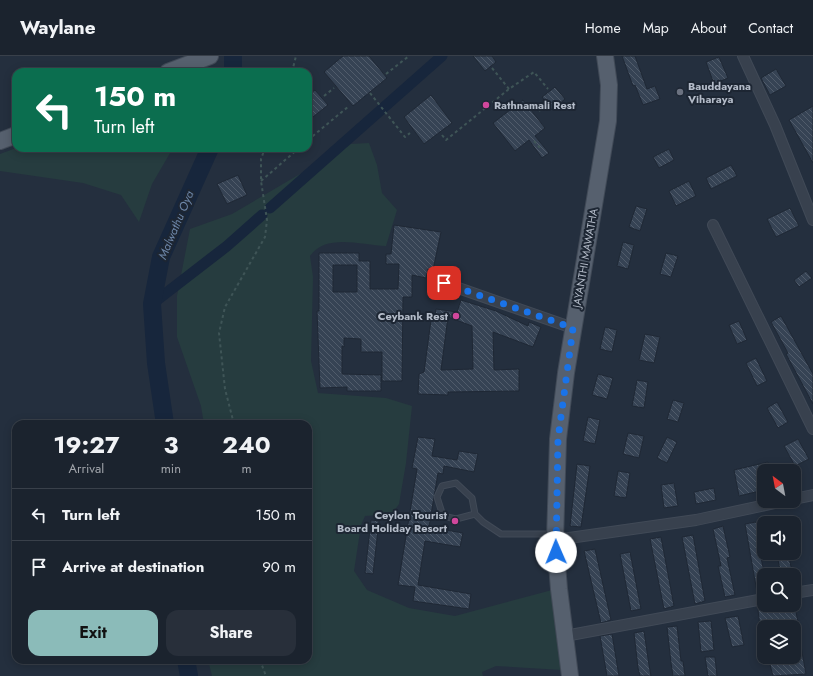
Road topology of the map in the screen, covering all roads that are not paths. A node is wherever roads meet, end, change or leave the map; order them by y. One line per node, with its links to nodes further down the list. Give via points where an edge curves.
1 (210, 56): 4 (main road)
2 (605, 56): 10 (main road, JAYANTHI MAWATHA, via 609,85 608,121)
3 (743, 56): 7 (street, via 776,125)
4 (178, 68)
5 (12, 136): 6 (main road)
6 (0, 141)
7 (813, 220)
8 (713, 225): 11 (street)
9 (444, 283): 10 (street)
10 (573, 328): 16 (main road, JAYANTHI MAWATHA, via 558,439)
11 (813, 429)
12 (813, 495): 13 (street)
13 (801, 498)
14 (757, 507): 16 (street, via 696,520)
15 (475, 514): 15 (lane, via 472,498 456,483 442,486 437,497 443,516 456,519); 16 (lane, via 502,534)
16 (556, 537): 20 (main road, JAYANTHI MAWATHA)
17 (813, 590): 18 (street)
18 (801, 592)
19 (757, 600): 20 (street)
20 (564, 636): 21 (main road, JAYANTHI MAWATHA)
21 (570, 676)

